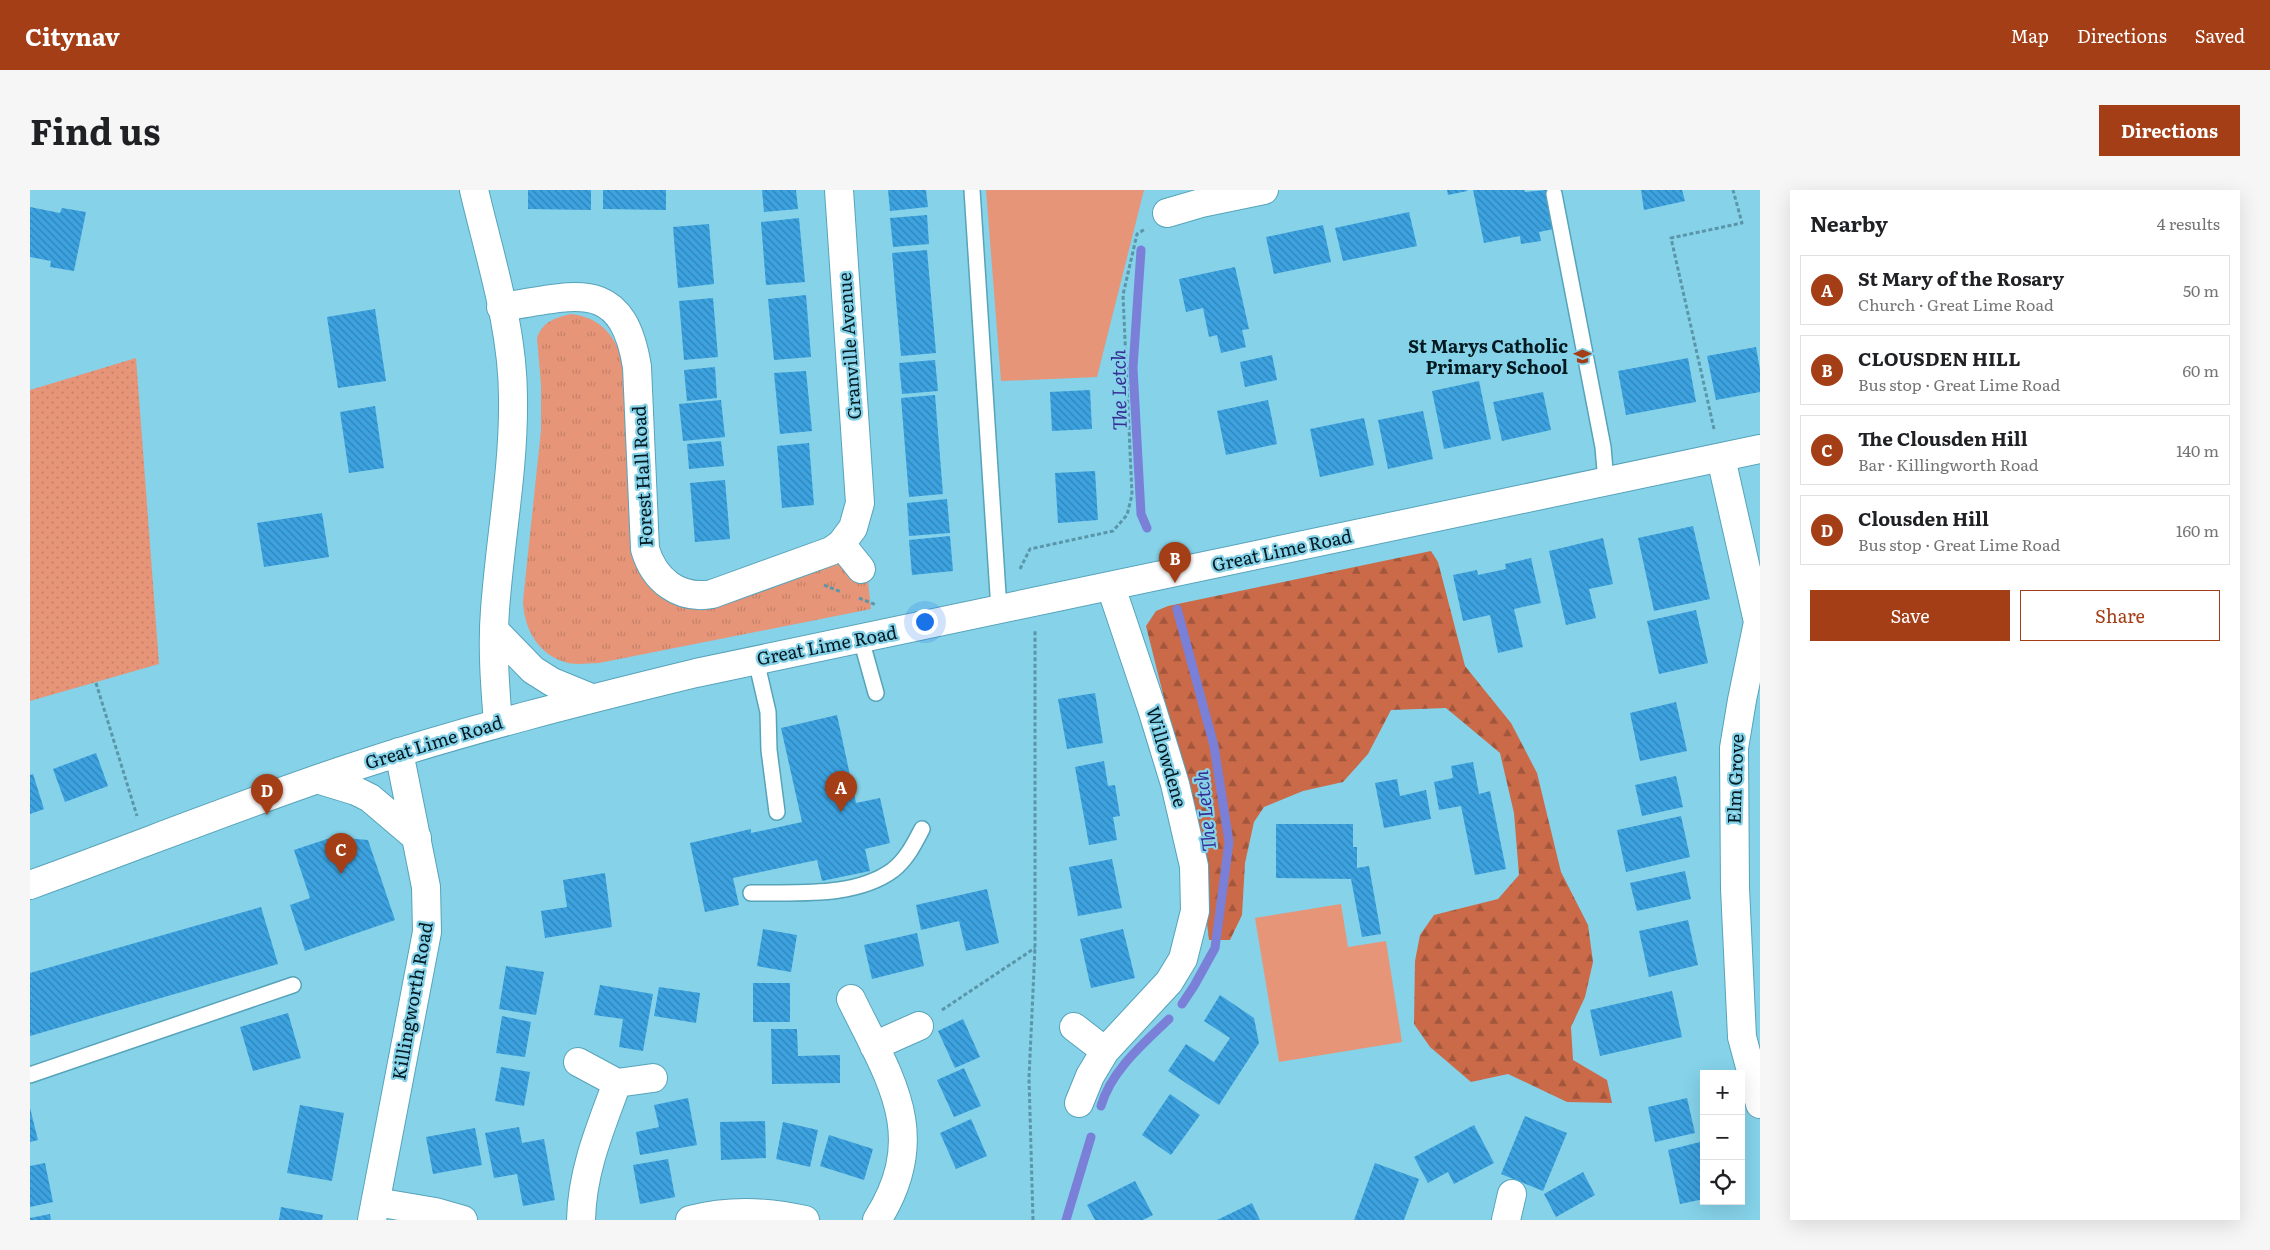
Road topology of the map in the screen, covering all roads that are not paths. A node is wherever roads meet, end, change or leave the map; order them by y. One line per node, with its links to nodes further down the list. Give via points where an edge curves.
1 (474, 190): 8 (street)
2 (840, 190): 12 (street, Granville Avenue)
3 (972, 190): 16 (lane)
4 (1264, 190): 6 (street)
5 (1554, 194): 11 (lane)
6 (1199, 197): 7 (street)
7 (1167, 213)
8 (501, 307): 13 (street, Forest Hall Road, via 586,297 605,302 623,321 634,347 637,368 645,549 654,573 665,583 688,594 712,594 831,551); 18 (street, via 511,363 513,398)
9 (1760, 449): 10 (street, Great Lime Road)
10 (1721, 458): 11 (street, Great Lime Road); 17 (street, Elm Grove)
11 (1606, 482): 15 (street, Great Lime Road)
12 (860, 503): 13 (street, Forest Hall Road, via 853,528)
13 (840, 544): 14 (street)
14 (861, 569)
15 (1111, 587): 16 (street, Great Lime Road); 36 (street, Willowdene, via 1175,784 1196,888 1195,911 1183,959 1170,982)
16 (999, 610): 19 (street, Great Lime Road)
17 (1759, 623): 42 (street, Elm Grove, via 1734,748 1734,888 1742,1037)
18 (494, 630): 22 (street, via 533,670 552,682); 23 (street)
19 (861, 639): 20 (street, Great Lime Road); 21 (lane)
20 (756, 660): 22 (street, Great Lime Road); 26 (lane, via 767,706)
21 (876, 693)
22 (591, 698): 23 (street, Great Lime Road)
23 (498, 723): 24 (street, Great Lime Road)
24 (398, 752): 25 (street, Great Lime Road); 28 (street, Killingworth Road)
25 (317, 779): 28 (street, via 370,798); 29 (street, Great Lime Road)
26 (777, 812)
27 (922, 829): 30 (lane, via 910,852 894,869 874,880 829,891)
28 (417, 838): 43 (street, Killingworth Road, via 426,887 427,932)
29 (30, 885)
30 (751, 893)
31 (293, 985): 38 (lane)
32 (851, 999): 35 (street)
33 (919, 1026): 35 (street)
34 (1074, 1026): 36 (street)
35 (874, 1046): 48 (street, via 895,1093 904,1135 897,1180)
36 (1105, 1050): 41 (street, Willowdene)
37 (578, 1062): 40 (street)
38 (30, 1076)
39 (653, 1078): 40 (street)
40 (617, 1083): 45 (street, via 590,1155)
41 (1079, 1103)
42 (1760, 1104)
43 (374, 1211): 44 (street, via 435,1212)
44 (463, 1220)
45 (581, 1220)
46 (690, 1220): 47 (street, via 755,1212)
47 (805, 1220)
48 (877, 1220)

